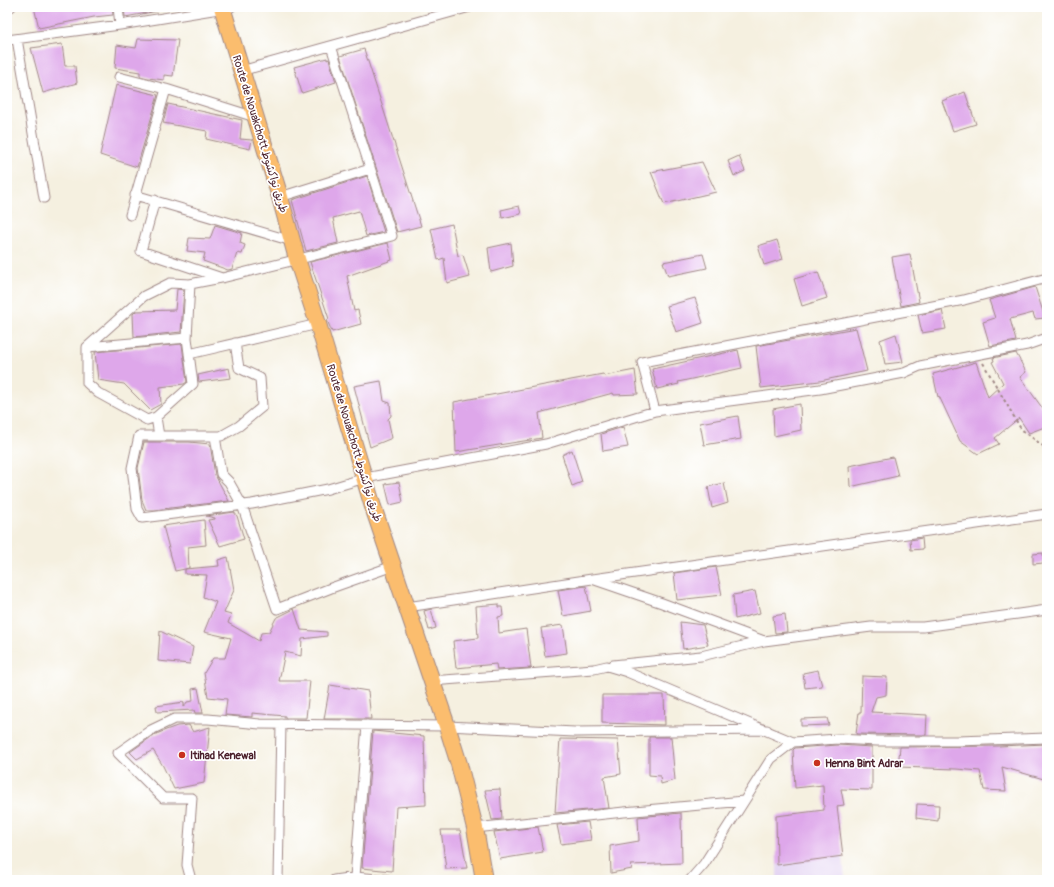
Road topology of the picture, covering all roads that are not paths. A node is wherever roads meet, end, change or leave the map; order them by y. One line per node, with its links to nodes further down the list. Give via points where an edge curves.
1 (12, 7): 4 (street)
2 (118, 7): 6 (street)
3 (470, 7): 9 (street)
4 (7, 8)
5 (225, 8): 6 (street); 10 (highway, Route de Nouakchott طريق نواكشوط)
6 (120, 25): 7 (street)
7 (17, 39): 8 (street); 17 (street)
8 (7, 40)
9 (331, 46): 10 (street); 14 (street)
10 (241, 71): 13 (highway, Route de Nouakchott طريق نواكشوط)
11 (119, 77): 12 (street)
12 (166, 89): 13 (street); 15 (street)
13 (255, 117): 16 (highway, Route de Nouakchott طريق نواكشوط)
14 (370, 169): 16 (street); 21 (street, via 392,236)
15 (135, 195): 18 (street); 19 (street)
16 (280, 197): 20 (highway, Route de Nouakchott طريق نواكشوط)
17 (44, 198)
18 (155, 200): 20 (street); 22 (street, via 141,251)
19 (130, 215)
20 (292, 241): 21 (highway, Route de Nouakchott طريق نواكشوط)
21 (297, 259): 22 (street); 25 (highway, Route de Nouakchott طريق نواكشوط)
22 (222, 278): 24 (street)
23 (1047, 278): 31 (street, via 964,300 642,362)
24 (190, 284): 26 (street); 29 (street, via 170,283 144,296)
25 (318, 324): 28 (street); 35 (highway, Route de Nouakchott طريق نواكشوط)
26 (187, 338): 29 (street); 30 (street)
27 (1047, 338): 31 (street, via 1027,345 920,366 904,373 820,389)
28 (235, 343): 30 (street); 34 (street, via 239,368 260,378 262,407 239,426)
29 (87, 347): 32 (street, via 87,383 98,393 147,420)
30 (189, 354): 32 (street, via 193,384)
31 (655, 411): 35 (street, via 546,444)
32 (156, 417): 33 (street)
33 (159, 436): 34 (street); 36 (street, via 139,436 132,468 137,509 142,518)
34 (216, 436): 36 (street, via 221,474)
35 (365, 478): 36 (street, via 328,489); 38 (highway, Route de Nouakchott طريق نواكشوط)
36 (242, 505): 38 (street, via 277,609)
37 (1047, 514): 39 (street)
38 (393, 566): 40 (highway, Route de Nouakchott طريق نواكشوط)
39 (592, 579): 40 (street); 42 (street)
40 (407, 607): 44 (highway, Route de Nouakchott طريق نواكشوط)
41 (1047, 610): 42 (street, via 923,627 871,627)
42 (764, 641): 43 (street, via 700,656)
43 (607, 666): 44 (street); 48 (street)
44 (431, 681): 47 (highway, Route de Nouakchott طريق نواكشوط)
45 (281, 724): 46 (street); 54 (street, via 174,719 151,730 118,753 163,798 192,798 187,865); 55 (street)
46 (367, 725): 47 (street); 53 (street)
47 (447, 726): 48 (street, via 575,732); 52 (highway, Route de Nouakchott طريق نواكشوط)
48 (767, 730): 50 (street)
49 (1047, 738): 50 (street, via 958,741 838,739)
50 (793, 742): 51 (street, via 771,759)
51 (744, 801): 52 (street); 59 (street, via 704,864)
52 (475, 828): 58 (highway, Route de Nouakchott طريق نواكشوط)
53 (355, 877): 56 (street); 57 (street)
54 (191, 880)
55 (278, 880)
56 (334, 880)
57 (388, 880)
58 (484, 880)
59 (690, 880)

